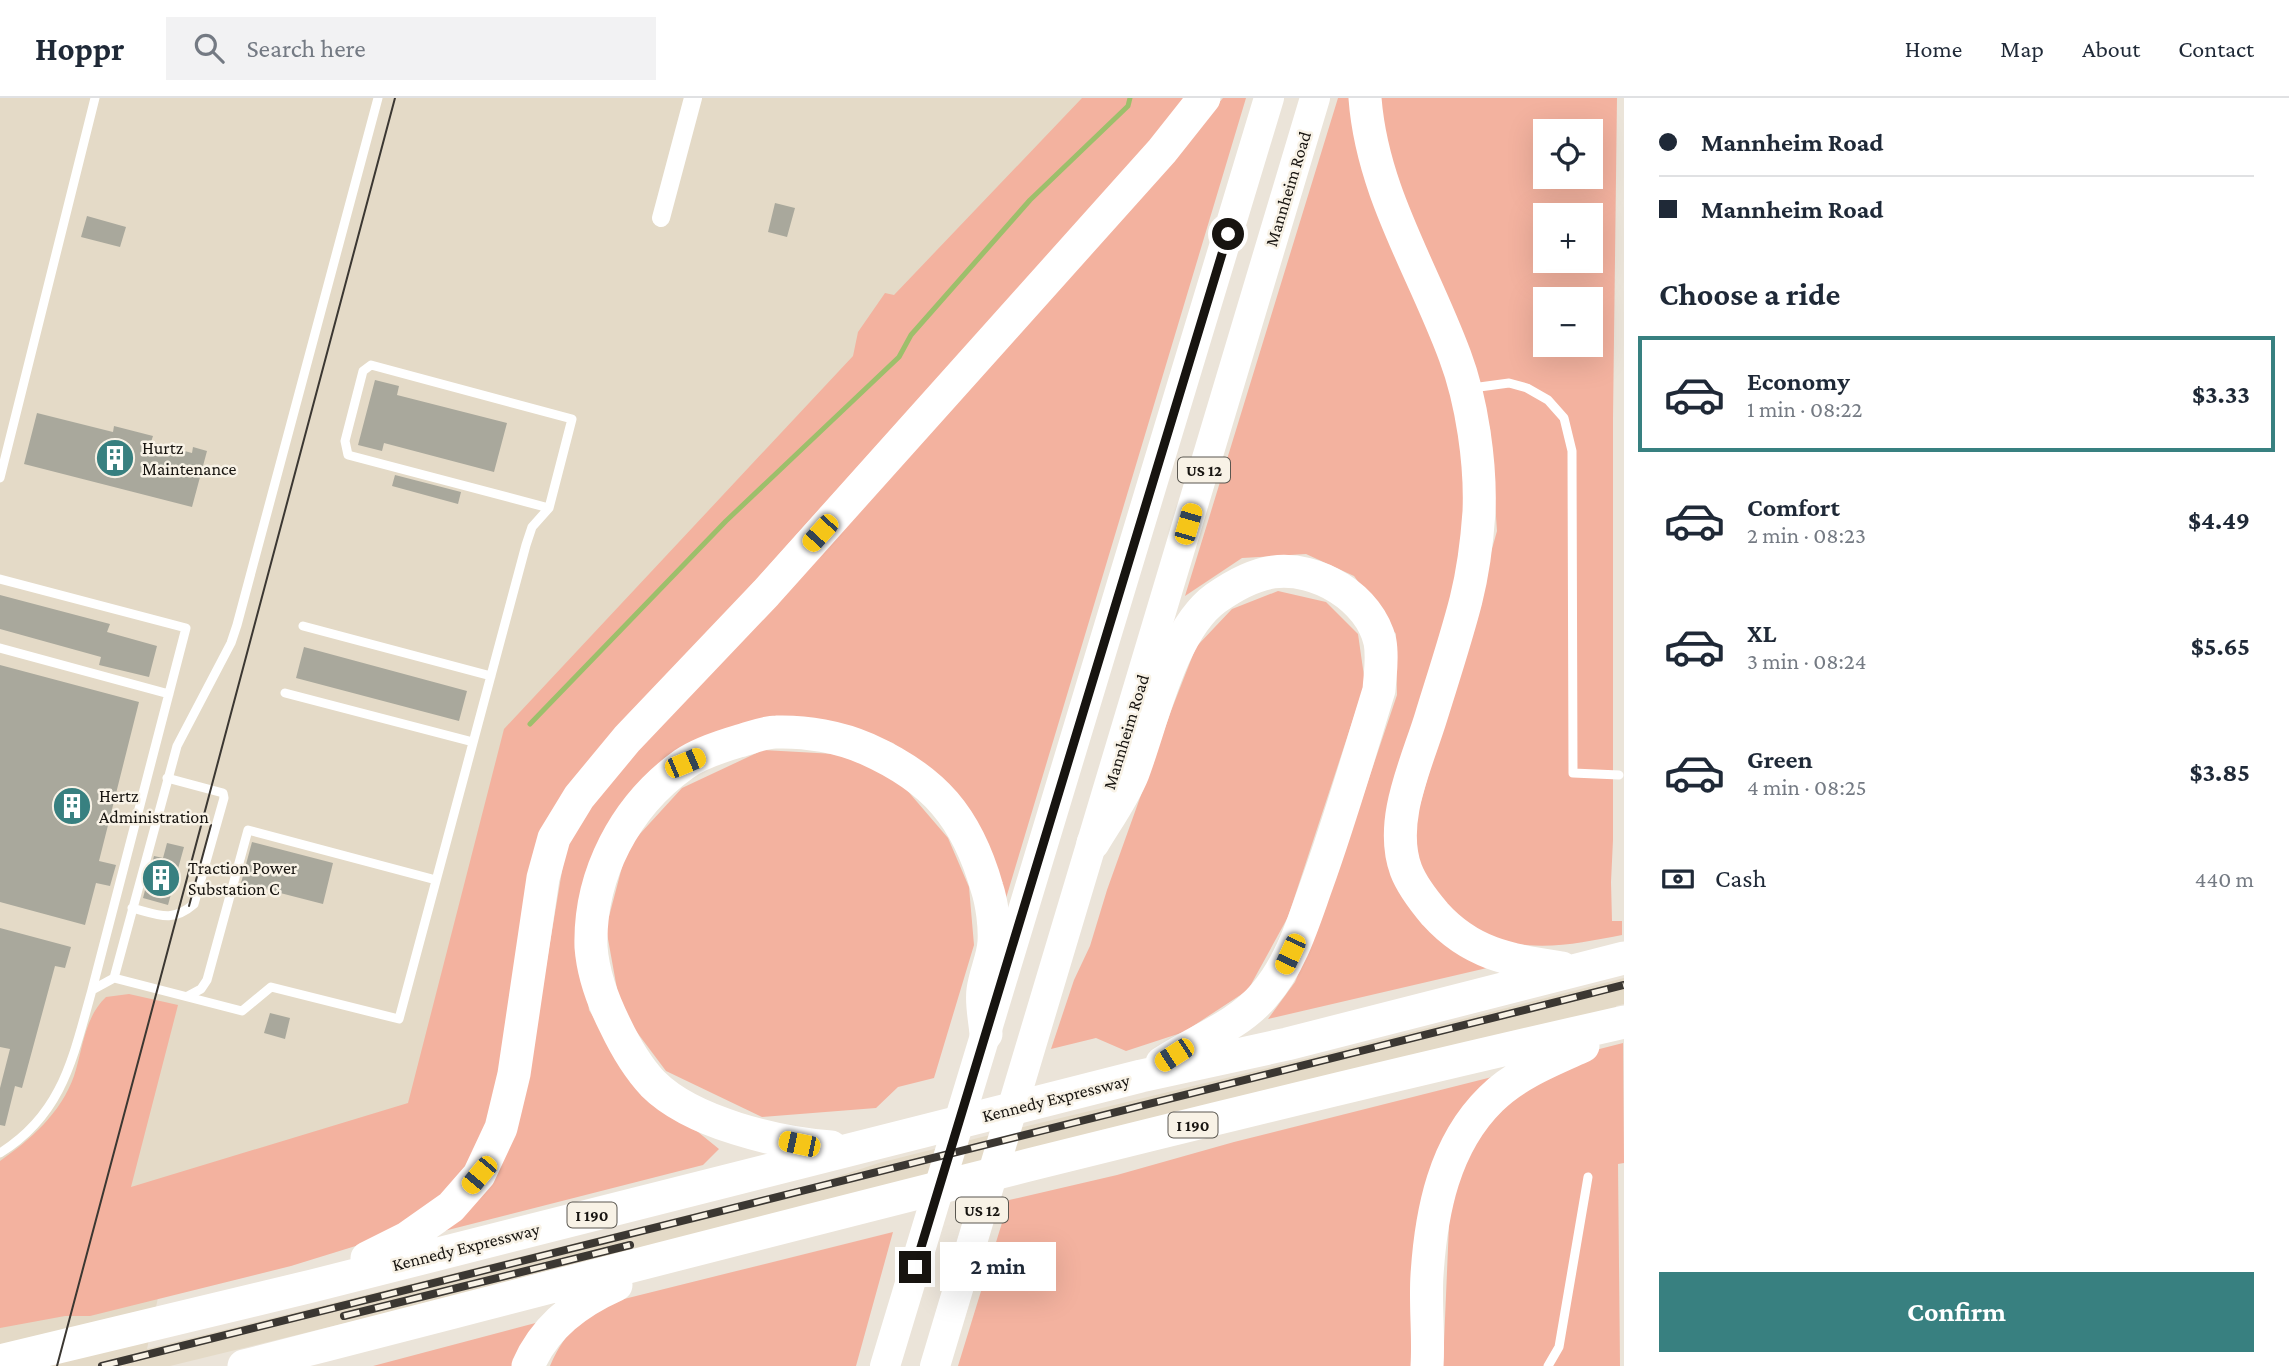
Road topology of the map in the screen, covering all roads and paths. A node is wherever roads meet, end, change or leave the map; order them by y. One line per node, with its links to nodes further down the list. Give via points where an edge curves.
1 (88, 98): 9 (lane)
2 (95, 98): 9 (lane)
3 (378, 98): 22 (lane, via 237,625 177,746)
4 (693, 98): 10 (street)
5 (1204, 98): 39 (highway, via 1162,151 766,593 626,738 579,797 554,838 543,878 514,1074 501,1128 479,1175 451,1208 407,1238)
6 (1269, 98): 33 (main road, US 12)
7 (1315, 98): 23 (main road, Mannheim Road / US 12)
8 (1365, 98): 11 (highway, via 1370,139 1386,194)
9 (92, 109): 12 (lane)
10 (661, 218)
11 (1465, 389): 21 (lane, via 1509,383 1527,388 1548,400 1564,418 1572,452 1573,773); 27 (highway, via 1478,472 1475,550 1466,598 1409,786 1400,847 1406,872 1423,900 1448,928 1474,947 1503,958)
12 (0, 478)
13 (549, 508): 13 (lane, via 572,419 371,365 363,371 345,441 348,455); 17 (lane, via 532,527)
14 (0, 579): 19 (lane, via 186,628)
15 (303, 626): 17 (lane)
16 (0, 648): 19 (lane)
17 (491, 676): 20 (lane)
18 (285, 693): 20 (lane)
19 (169, 694): 29 (lane)
20 (473, 742): 24 (lane)
21 (1619, 775)
22 (167, 778): 25 (lane); 25 (lane, via 223,793 224,798 194,904 182,915 163,916)
23 (1093, 843): 34 (highway, via 1131,777 1170,666 1189,627 1213,600 1245,579 1273,572 1299,572 1327,581 1351,596 1380,641 1379,690 1299,936 1282,971 1242,1016); 46 (main road, Mannheim Road / US 12)
24 (436, 880): 30 (lane, via 399,1019 271,986 242,1011); 30 (lane, via 247,830 207,981)
25 (132, 908): 28 (lane)
26 (1624, 958): 27 (highway, Kennedy Expressway / I 190)
27 (1575, 970): 34 (highway, Kennedy Expressway / I 190, via 1287,1044)
28 (114, 978): 29 (lane); 30 (lane)
29 (92, 990): 36 (lane, via 58,1094 37,1124)
30 (188, 996)
31 (1624, 1022): 38 (highway, I 190)
32 (1624, 1028): 47 (highway, via 1535,1068 1492,1098 1448,1162 1434,1212 1427,1276)
33 (986, 1034): 35 (highway, via 982,993 994,942 988,891 965,831 951,810 897,762 820,735 774,732 685,763 640,804 607,854 593,907 592,949 601,996 626,1049 654,1085 727,1125 799,1144); 45 (main road, US 12)
34 (1141, 1076): 35 (highway, Kennedy Expressway / I 190)
35 (872, 1145): 39 (highway, Kennedy Expressway / I 190)
36 (0, 1153)
37 (1588, 1177): 48 (lane, via 1559,1347)
38 (763, 1234): 43 (highway, I 190); 44 (highway, via 642,1275 586,1300 548,1331)
39 (313, 1286): 40 (highway, Kennedy Expressway / I 190)
40 (93, 1338): 41 (highway); 42 (highway, Kennedy Expressway / I 190)
41 (0, 1340)
42 (0, 1361)
43 (244, 1366)
44 (528, 1366)
45 (885, 1366)
46 (935, 1366)
47 (1427, 1366)
48 (1548, 1366)

